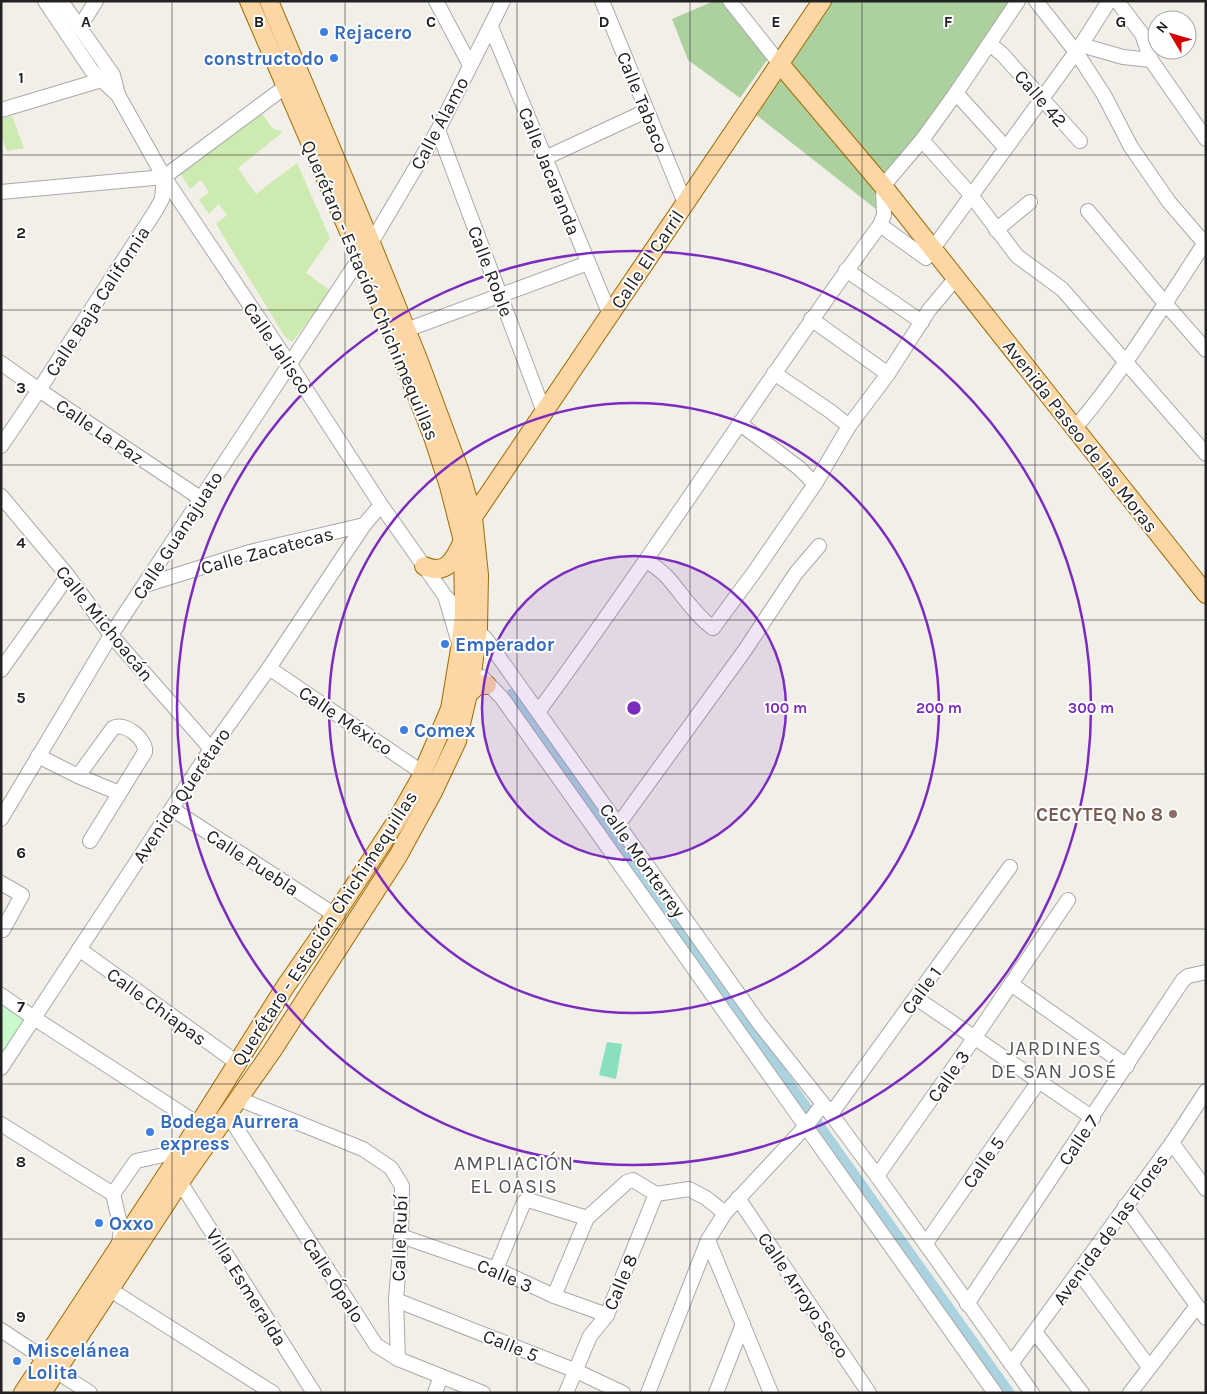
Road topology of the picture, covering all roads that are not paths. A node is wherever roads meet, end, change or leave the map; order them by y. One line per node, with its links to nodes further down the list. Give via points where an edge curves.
1 (45, 1): 24 (street, Calle Jalisco, via 92,71)
2 (61, 1): 15 (street, Calle Jalisco)
3 (96, 1): 15 (street)
4 (249, 1): 25 (main road, Querétaro - Estación Chichimequillas)
5 (270, 1): 47 (main road, Querétaro - Estación Chichimequillas)
6 (436, 1): 23 (street)
7 (503, 1): 16 (street, Calle Álamo)
8 (602, 1): 29 (street, Calle Tabaco)
9 (730, 1): 22 (street)
10 (822, 1): 22 (main road, Calle El Carril)
11 (1018, 1): 17 (street)
12 (1036, 1): 19 (street)
13 (1109, 1): 19 (street)
14 (1117, 1): 18 (street, via 1142,34)
15 (79, 28): 24 (street, Calle Jalisco)
16 (491, 28): 23 (street, Calle Álamo); 35 (street, Calle Jacaranda)
17 (990, 44): 26 (street); 27 (street, Calle 42)
18 (1147, 48)
19 (1079, 49): 20 (street); 27 (street); 45 (street, via 1130,146 1169,202)
20 (1147, 60)
21 (1151, 60): 31 (street)
22 (780, 64): 37 (main road, Avenida Paseo de las Moras); 41 (main road, Calle El Carril)
23 (470, 65): 30 (street, Calle Álamo)
24 (107, 78): 28 (street); 36 (street, Calle Jalisco)
25 (285, 87): 36 (street); 47 (main road, Querétaro - Estación Chichimequillas)
26 (956, 93): 32 (street); 34 (street)
27 (1042, 98): 33 (street, Calle 42); 34 (street)
28 (1, 110)
29 (646, 111): 35 (street); 41 (street, Calle Tabaco)
30 (438, 130): 47 (street, Calle Álamo); 51 (street, Calle Roble)
31 (1206, 139)
32 (922, 140): 37 (street); 39 (street)
33 (1080, 141)
34 (1005, 147): 39 (street)
35 (545, 158): 48 (street, Calle Jacaranda)
36 (164, 177): 38 (street); 60 (street, Calle Jalisco); 63 (street, Calle Baja California, via 162,199)
37 (883, 186): 43 (street, via 884,215); 46 (main road, Avenida Paseo de las Moras)
38 (1, 192)
39 (970, 195): 44 (street); 46 (street)
40 (1030, 202): 44 (street)
41 (685, 203): 53 (main road, Calle El Carril)
42 (1088, 211): 52 (street)
43 (880, 225): 46 (street, via 926,258); 49 (street)
44 (996, 230): 59 (street, via 1017,256 1062,289)
45 (1205, 243): 52 (street)
46 (932, 248): 50 (main road, Avenida Paseo de las Moras)
47 (366, 249): 56 (main road, Querétaro - Estación Chichimequillas); 60 (street, Calle Guanajuato); 76 (main road, Querétaro - Estación Chichimequillas, via 432,434)
48 (588, 263): 51 (street); 53 (street, Calle Jacaranda)
49 (846, 270): 54 (street); 55 (street)
50 (956, 278): 55 (street); 67 (main road, Avenida Paseo de las Moras)
51 (500, 296): 56 (street); 64 (street, Calle Roble)
52 (1164, 302): 57 (street); 59 (street)
53 (610, 315): 64 (main road, Calle El Carril)
54 (811, 319): 61 (street); 62 (street)
55 (922, 322): 62 (street)
56 (406, 330): 74 (main road, Querétaro - Estación Chichimequillas, via 452,447)
57 (1206, 350)
58 (1, 362): 63 (street, Calle La Paz)
59 (1126, 362): 67 (street); 69 (street)
60 (290, 365): 72 (street, Calle Guanajuato); 73 (street, Calle Jalisco)
61 (774, 373): 65 (street); 66 (street)
62 (888, 374): 66 (street)
63 (40, 390): 68 (street, Calle Baja California); 72 (street, Calle La Paz)
64 (544, 412): 74 (main road, Calle El Carril)
65 (738, 423): 70 (street); 78 (street)
66 (849, 426): 70 (street)
67 (1075, 428): 82 (main road, Avenida Paseo de las Moras)
68 (1, 446)
69 (1206, 454)
70 (815, 484): 78 (street, via 713,628 667,576)
71 (1, 496): 80 (street, Calle Michoacán)
72 (200, 498): 81 (street, Calle Guanajuato)
73 (381, 505): 75 (street); 79 (street, Calle Jalisco)
74 (474, 517): 85 (main road, Querétaro - Estación Chichimequillas, via 479,575)
75 (364, 525): 81 (street, Calle Zacatecas, via 250,552); 89 (street, Avenida Querétaro)
76 (463, 541): 79 (main road, via 449,564 440,570); 84 (main road, Querétaro - Estación Chichimequillas)
77 (819, 546): 103 (street, via 796,573 745,650)
78 (646, 560): 95 (street)
79 (424, 566): 83 (street, Calle Jalisco)
80 (68, 576): 86 (street, Calle Michoacán); 90 (street)
81 (145, 585): 86 (street, Calle Guanajuato)
82 (1206, 594)
83 (445, 596): 84 (street, Calle Jalisco); 87 (street, Calle Jalisco)
84 (464, 616): 85 (street, Calle Monterrey); 87 (main road, Querétaro - Estación Chichimequillas)
85 (478, 629): 88 (main road, Querétaro - Estación Chichimequillas); 92 (street, Calle Monterrey)
86 (111, 635): 96 (street, Calle Michoacán); 97 (street, Calle Guanajuato)
87 (460, 649): 88 (street, Calle Monterrey); 98 (main road, Querétaro - Estación Chichimequillas, via 450,709)
88 (473, 666): 91 (street, Calle Monterrey); 93 (main road, Querétaro - Estación Chichimequillas)
89 (269, 668): 96 (street, Avenida Querétaro); 98 (street, Calle México)
90 (1, 670)
91 (488, 684): 93 (main road, via 479,684); 94 (street, Calle Monterrey)
92 (522, 690): 94 (street, via 517,686 505,687); 95 (street, Calle Monterrey)
93 (468, 694): 116 (main road, Querétaro - Estación Chichimequillas, via 456,740 433,792 398,856)
94 (502, 698): 131 (street, Calle Monterrey)
95 (538, 712): 103 (street, Calle Monterrey)
96 (211, 749): 101 (street, Avenida Querétaro)
97 (38, 756): 99 (street); 102 (street, Calle Guanajuato)
98 (423, 773): 108 (main road, Querétaro - Estación Chichimequillas, via 394,825)
99 (78, 776): 100 (street); 100 (street, via 113,728 125,726 146,747)
100 (119, 793): 104 (street)
101 (172, 809): 108 (street, Calle Puebla); 110 (street, Avenida Querétaro)
102 (1, 818)
103 (618, 825): 126 (street, Calle Monterrey, via 759,1023)
104 (90, 841)
105 (1010, 867): 115 (street, Calle 1)
106 (1, 883): 109 (street, via 22,895)
107 (1068, 900): 112 (street, Calle 3)
108 (335, 915): 113 (main road, Querétaro - Estación Chichimequillas)
109 (2, 930)
110 (78, 949): 117 (street, Avenida Querétaro); 120 (street, Calle Chiapas)
111 (1206, 972): 121 (street, Calle 7, via 1183,980)
112 (1011, 984): 118 (street, Calle 3); 121 (street)
113 (285, 986): 116 (main road, via 276,1014 285,1020); 119 (main road, Querétaro - Estación Chichimequillas)
114 (1, 995): 117 (street)
115 (916, 998): 118 (street); 126 (street, Calle 1)
116 (298, 1012): 125 (main road, Querétaro - Estación Chichimequillas)
117 (34, 1018): 122 (street, Avenida Querétaro); 130 (street)
118 (975, 1037): 123 (street); 135 (street, Calle 3)
119 (249, 1042): 120 (main road, Querétaro - Estación Chichimequillas); 133 (main road, via 261,1041 264,1050)
120 (236, 1062): 130 (main road, Querétaro - Estación Chichimequillas)
121 (1127, 1066): 128 (street, Calle 7)
122 (1, 1068)
123 (1039, 1081): 128 (street); 146 (street, Calle 5)
124 (1206, 1092): 132 (street, Avenida de las Flores)
125 (239, 1099): 127 (main road, Querétaro - Estación Chichimequillas); 144 (street, Calle Rubí, via 363,1149 391,1168 402,1186)
126 (825, 1108): 131 (street, Calle 1); 135 (street, Calle Monterrey)
127 (228, 1115): 133 (main road, Querétaro - Estación Chichimequillas); 160 (street, Calle Ópalo, via 376,1346)
128 (1093, 1118): 153 (street, Calle 7)
129 (1, 1124): 138 (street)
130 (198, 1124): 134 (main road, Querétaro - Estación Chichimequillas)
131 (807, 1125): 140 (street, Calle 1); 179 (street, Calle Monterrey)
132 (1172, 1143): 137 (street); 141 (street, Avenida de las Flores)
133 (204, 1148): 136 (main road, Querétaro - Estación Chichimequillas)
134 (182, 1151): 138 (street, via 136,1161); 147 (main road, Querétaro - Estación Chichimequillas)
135 (877, 1176): 146 (street, Calle Monterrey)
136 (180, 1182): 150 (main road, Querétaro - Estación Chichimequillas); 170 (street, Villa Esmeralda)
137 (1206, 1189)
138 (113, 1194): 147 (street, via 121,1228)
139 (656, 1194): 142 (street, via 689,1189); 143 (street, via 634,1180 627,1182); 155 (street, Calle 8)
140 (738, 1198): 142 (street, Calle 1); 178 (street, Calle Arroyo Seco)
141 (1125, 1206): 149 (street, Avenida de las Flores); 154 (street)
142 (725, 1213): 145 (street, Calle 1)
143 (587, 1218): 148 (street, via 528,1200 524,1202); 151 (street)
144 (401, 1236): 148 (street, Calle 3); 152 (street, Calle Rubí)
145 (708, 1240): 157 (street); 175 (street, Calle 1)
146 (926, 1243): 153 (street, Calle Monterrey)
147 (119, 1246): 162 (main road, Querétaro - Estación Chichimequillas)
148 (496, 1269): 151 (street, Calle 3)
149 (1079, 1272): 159 (street, Avenida de las Flores); 163 (street)
150 (109, 1289): 162 (main road, Querétaro - Estación Chichimequillas); 169 (street)
151 (554, 1296): 155 (street, Calle 3)
152 (396, 1300): 160 (street, Calle Rubí); 164 (street, Calle 5)
153 (967, 1304): 161 (street, Calle Monterrey)
154 (1197, 1306): 156 (street); 163 (street)
155 (608, 1316): 164 (street, Calle 8, via 590,1336)
156 (1206, 1318)
157 (743, 1324): 176 (street); 177 (street)
158 (1, 1330): 162 (street)
159 (1035, 1332): 161 (street, Avenida de las Flores); 181 (street)
160 (398, 1359): 165 (street, Calle Ópalo)
161 (1011, 1364): 180 (street, Calle Monterrey)
162 (50, 1365): 166 (main road, Querétaro - Estación Chichimequillas); 167 (main road, Querétaro - Estación Chichimequillas); 168 (street)
163 (1149, 1367): 182 (street)
164 (574, 1370): 173 (street, Calle 8); 174 (street, Calle 5)
165 (441, 1376): 171 (street); 172 (street, Calle Ópalo)
166 (23, 1393)
167 (42, 1393)
168 (90, 1393)
169 (273, 1393)
170 (314, 1393)
171 (435, 1393)
172 (483, 1393)
173 (566, 1393)
174 (624, 1393)
175 (648, 1393)
176 (716, 1393)
177 (771, 1393)
178 (869, 1393)
179 (995, 1393)
180 (1032, 1393)
181 (1082, 1393)
182 (1130, 1393)

